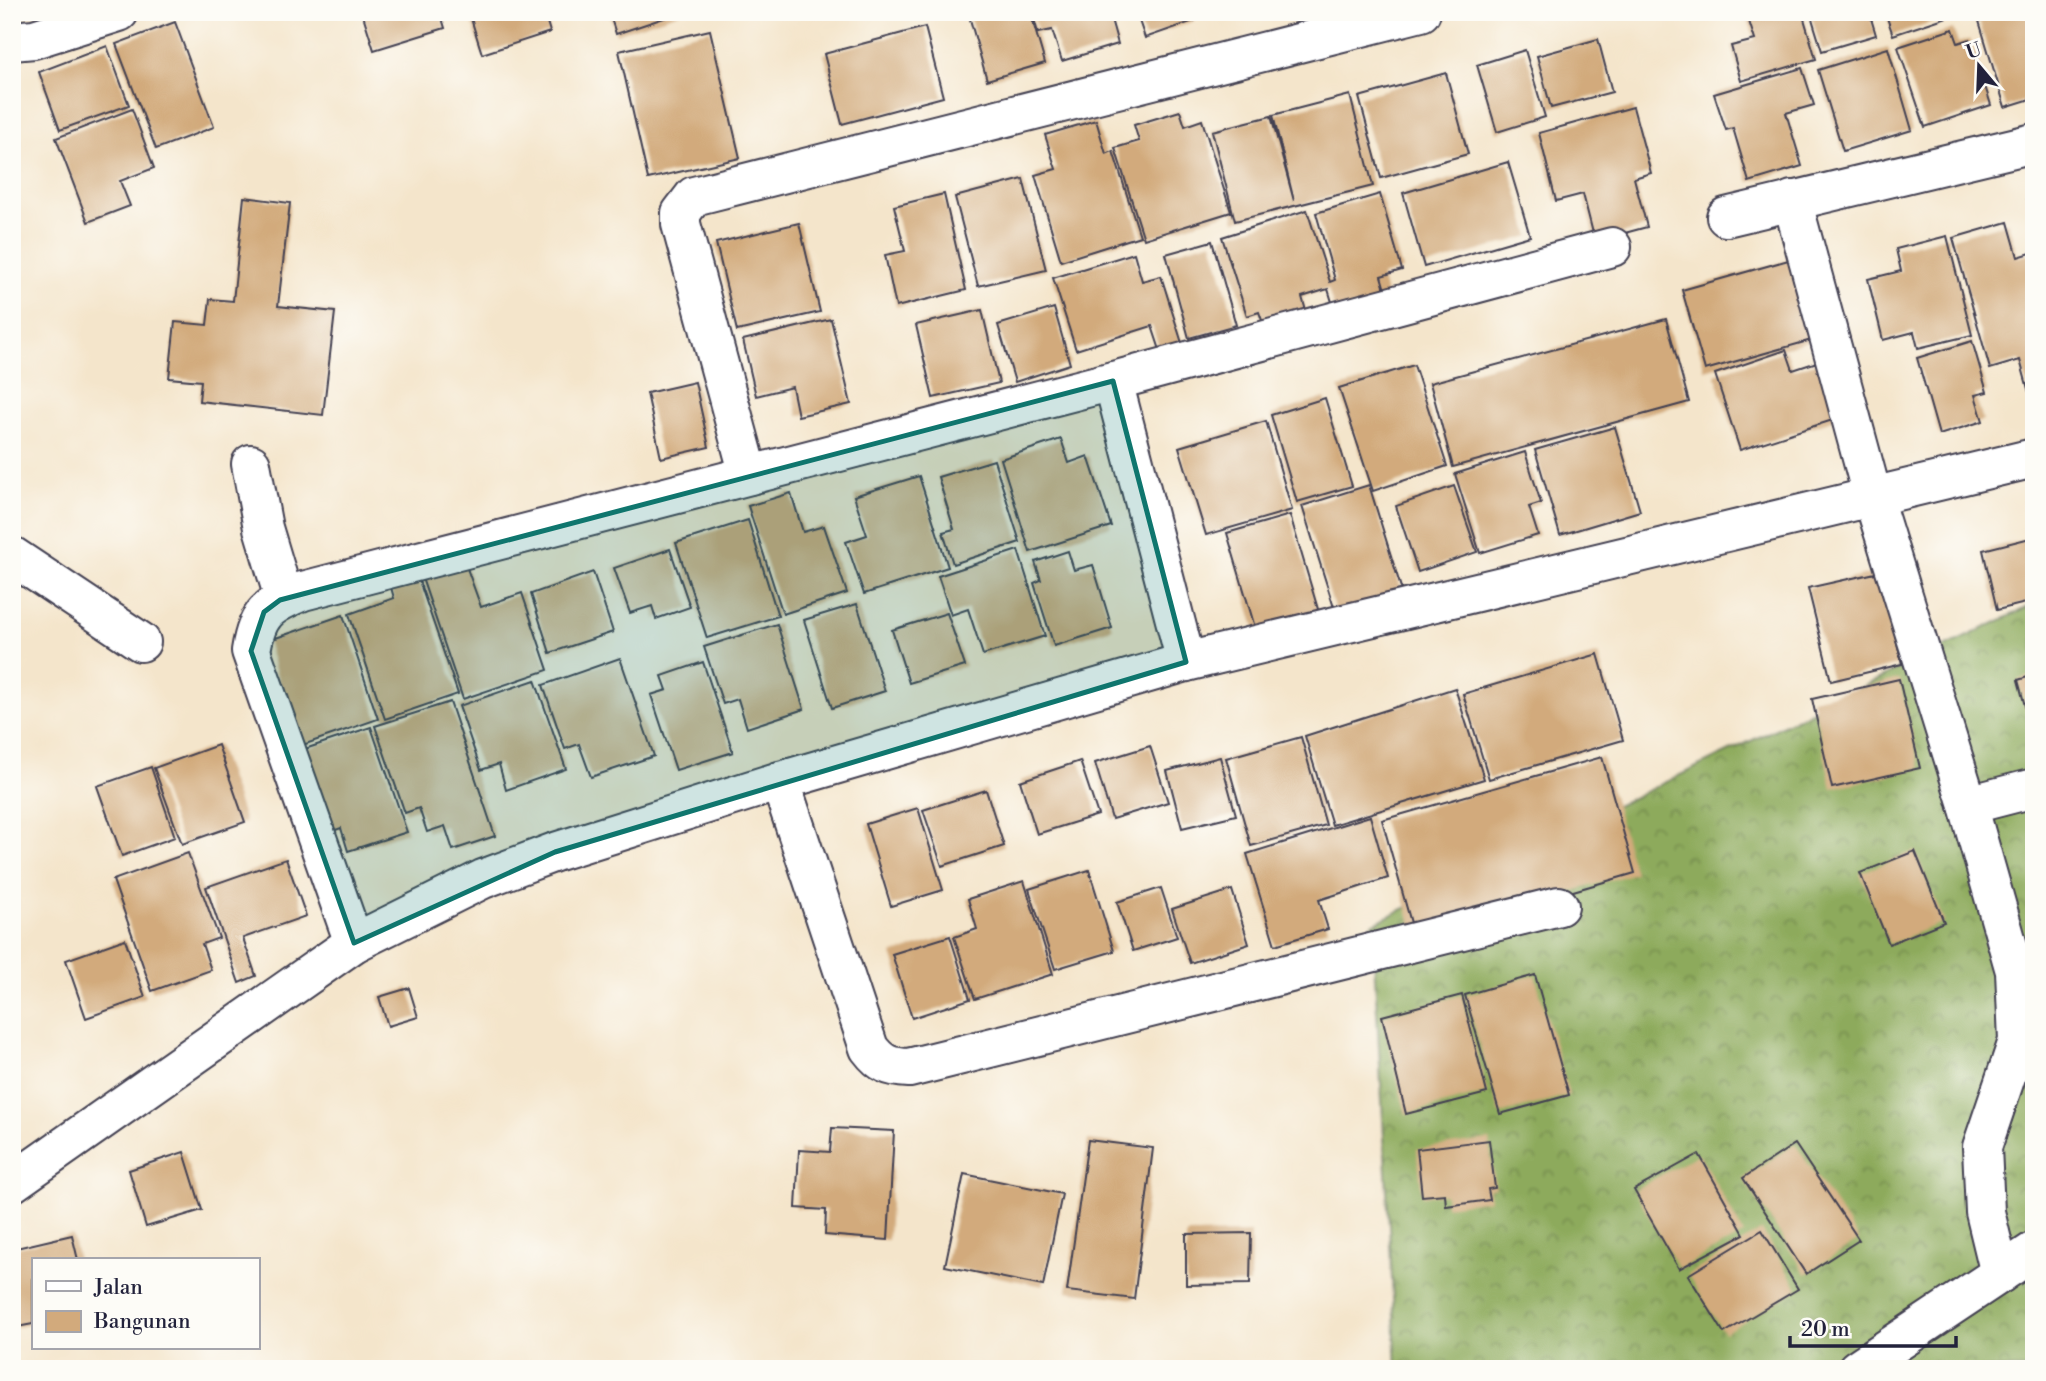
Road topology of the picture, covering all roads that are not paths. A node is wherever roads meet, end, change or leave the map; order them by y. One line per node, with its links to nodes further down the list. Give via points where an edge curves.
1 (118, 12): 3 (street, via 34,39)
2 (1420, 12): 11 (street, via 694,196 681,213 683,238)
3 (12, 41)
4 (2034, 143): 5 (street)
5 (1792, 200): 6 (street); 12 (street)
6 (1726, 217)
7 (1612, 247): 8 (street)
8 (1113, 381): 11 (street); 16 (street)
9 (2034, 458): 12 (street)
10 (251, 464): 14 (street, via 263,528)
11 (749, 475): 14 (street)
12 (1872, 495): 16 (street); 19 (street)
13 (12, 556): 15 (street)
14 (284, 598): 21 (street, via 264,612 254,630 251,651)
15 (141, 642)
16 (1186, 662): 17 (street)
17 (780, 781): 20 (street, via 869,1048 883,1064 894,1068 909,1068); 21 (street, via 555,852 472,884)
18 (2034, 788): 19 (street)
19 (1968, 804): 24 (street, via 2015,971 2018,1041 1982,1147 1985,1212)
20 (1559, 906)
21 (354, 943): 22 (street)
22 (12, 1184)
23 (2034, 1251): 24 (street)
24 (2000, 1274): 25 (street)
25 (1857, 1369)

